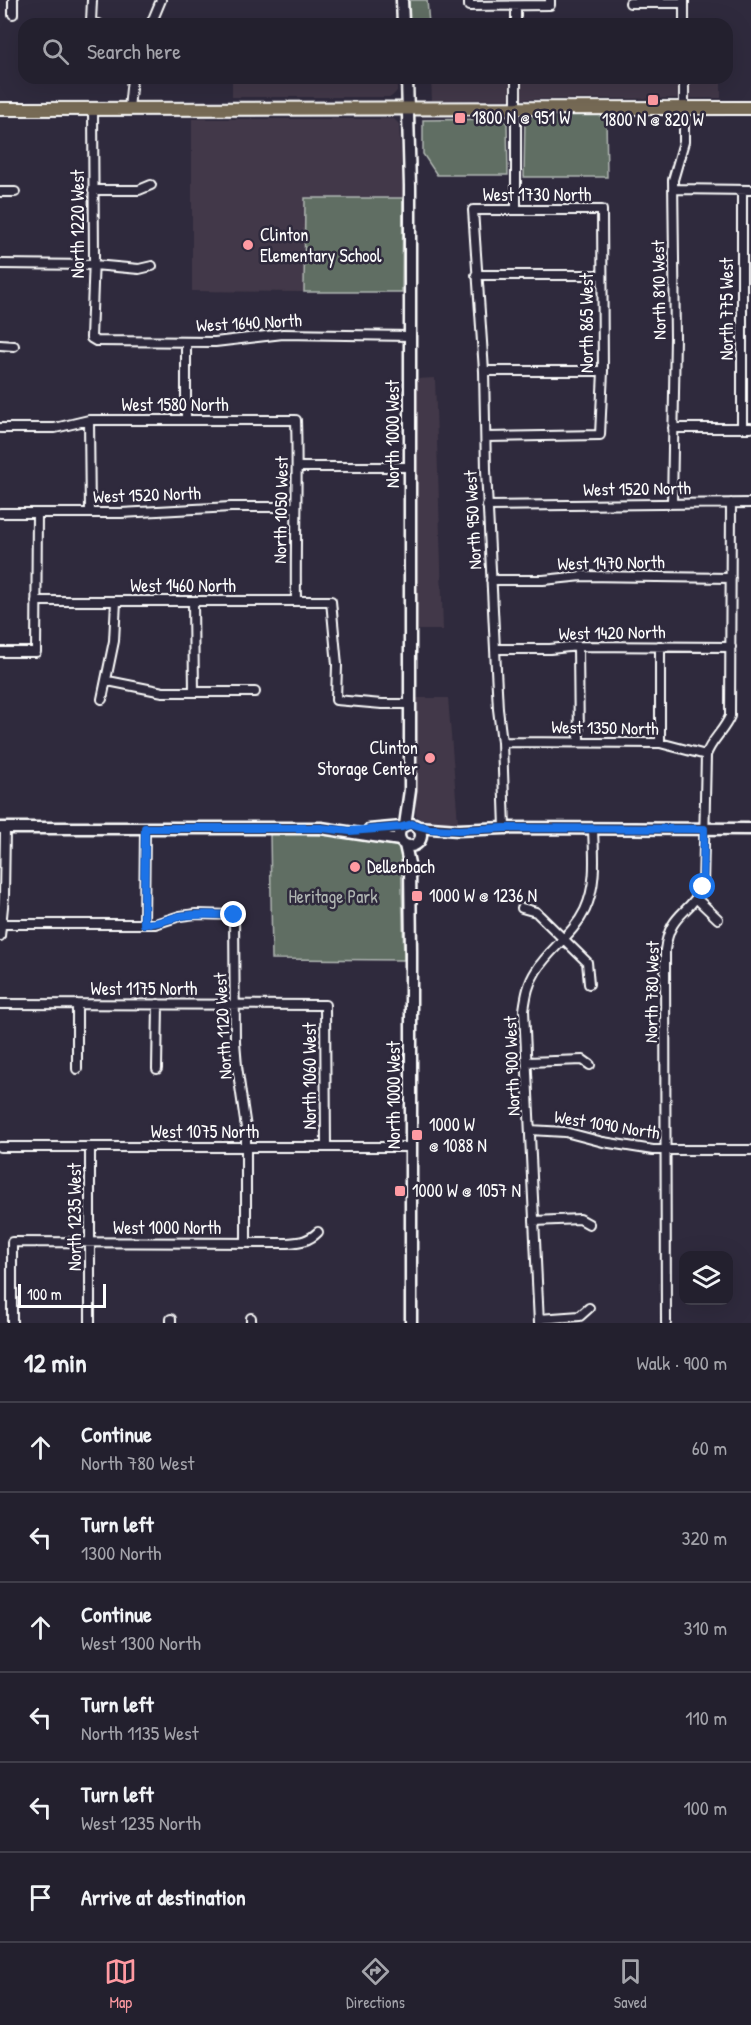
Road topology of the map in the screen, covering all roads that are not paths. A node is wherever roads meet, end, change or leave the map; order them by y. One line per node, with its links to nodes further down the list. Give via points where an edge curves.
1 (13, 0): 10 (street)
2 (92, 0): 11 (street)
3 (161, 0): 12 (street)
4 (402, 0): 13 (street)
5 (684, 2): 8 (street); 15 (street)
6 (469, 3): 9 (street)
7 (550, 3): 9 (street)
8 (630, 3)
9 (516, 6): 14 (street)
10 (13, 14)
11 (94, 18)
12 (154, 18)
13 (403, 18)
14 (516, 18)
15 (684, 18)
16 (131, 84): 24 (street)
17 (407, 84): 25 (street, North 1000 West)
18 (516, 84): 26 (street)
19 (684, 84): 20 (street, North 810 West)
20 (684, 108): 21 (main road); 26 (main road); 28 (street, North 810 West, via 684,142)
21 (751, 108)
22 (0, 109): 23 (main road)
23 (93, 109): 24 (main road); 29 (street, North 1220 West)
24 (129, 109): 25 (main road)
25 (409, 109): 26 (main road); 42 (street, North 1000 West)
26 (516, 109): 35 (street)
27 (151, 184): 29 (street, via 140,190)
28 (673, 189): 30 (street); 53 (street, North 810 West)
29 (93, 190): 38 (street, North 1220 West)
30 (742, 190): 31 (street); 54 (street, North 775 West)
31 (751, 190)
32 (0, 192): 33 (street)
33 (15, 192)
34 (473, 210): 35 (street, West 1730 North); 40 (street, North 950 West)
35 (516, 210): 36 (street, West 1730 North)
36 (602, 210): 41 (street, North 865 West)
37 (0, 264): 38 (street)
38 (94, 265): 39 (street, via 139,269); 43 (street, North 1220 West)
39 (152, 266)
40 (476, 275): 41 (street); 48 (street, North 950 West)
41 (602, 275): 47 (street, North 865 West)
42 (410, 336): 44 (street, West 1640 North, via 283,334); 58 (street, North 1000 West)
43 (91, 338): 44 (street, West 1640 North)
44 (186, 342): 50 (street)
45 (0, 345): 46 (street)
46 (14, 346)
47 (603, 371): 48 (street); 56 (street, North 865 West, via 600,435)
48 (484, 372): 56 (street, North 950 West)
49 (89, 420): 50 (street, West 1580 North); 52 (street, West 1580 North, via 55,428); 66 (street)
50 (186, 420): 51 (street, West 1580 North)
51 (296, 420): 57 (street, North 1050 West)
52 (0, 428)
53 (673, 428): 54 (street); 61 (street, North 810 West)
54 (742, 428): 55 (street)
55 (751, 428)
56 (486, 436): 62 (street, North 950 West)
57 (297, 467): 58 (street); 63 (street, North 1050 West)
58 (410, 467): 82 (street, North 1000 West)
59 (731, 503): 60 (street, West 1520 North); 61 (street, West 1520 North); 67 (street)
60 (751, 503)
61 (672, 504): 62 (street, West 1520 North)
62 (488, 506): 68 (street, North 950 West)
63 (295, 507): 66 (street, West 1520 North); 72 (street, North 1050 West)
64 (0, 513): 65 (street, West 1520 North)
65 (37, 513): 66 (street, West 1520 North); 69 (street)
66 (90, 513)
67 (731, 578): 68 (street, West 1470 North, via 583,576); 75 (street)
68 (491, 580): 76 (street, North 950 West)
69 (36, 601): 70 (street, West 1460 North); 77 (street, via 36,652)
70 (116, 601): 71 (street, West 1460 North); 78 (street)
71 (193, 601): 72 (street, West 1460 North); 79 (street)
72 (296, 601): 82 (street, West 1460 North, via 330,601 337,664 336,699)
73 (578, 646): 74 (street, West 1420 North); 76 (street, West 1420 North); 84 (street)
74 (660, 646): 75 (street, West 1420 North); 85 (street)
75 (731, 647): 86 (street, via 730,716)
76 (495, 649): 83 (street, North 950 West)
77 (0, 652)
78 (108, 681): 79 (street, via 163,692); 81 (street)
79 (194, 692): 80 (street)
80 (255, 692)
81 (102, 699)
82 (410, 704): 87 (street, North 1000 West)
83 (502, 742): 84 (street, West 1350 North); 90 (street, North 950 West)
84 (579, 742): 85 (street, West 1350 North)
85 (660, 743): 86 (street, West 1350 North)
86 (706, 755): 92 (street)
87 (410, 826): 94 (street); 95 (street); 96 (street, via 421,835); 96 (street, via 399,833)
88 (2, 828): 89 (street); 100 (street)
89 (145, 828): 95 (street); 101 (street)
90 (505, 828): 91 (street); 94 (street)
91 (593, 829): 92 (street); 103 (street, North 900 West, via 595,875 591,894)
92 (704, 829): 93 (street); 97 (street, via 703,887)
93 (751, 829)
94 (458, 830): 96 (street)
95 (350, 831): 96 (street)
96 (410, 843): 119 (street, North 1000 West)
97 (697, 899): 99 (street); 120 (street, North 780 West, via 674,920 665,950)
98 (522, 908): 103 (street, via 536,912)
99 (718, 918)
100 (1, 924): 101 (street); 102 (street)
101 (144, 924): 108 (street, North 1120 West, via 196,914 234,915)
102 (0, 936)
103 (564, 940): 104 (street, via 587,962); 110 (street, North 900 West, via 541,963 527,988)
104 (589, 984)
105 (0, 1004): 106 (street, West 1175 North)
106 (77, 1004): 107 (street, West 1175 North); 112 (street)
107 (158, 1004): 108 (street, West 1175 North); 113 (street)
108 (235, 1004): 109 (street, West 1175 North); 117 (street, North 1120 West)
109 (325, 1005): 118 (street, North 1060 West)
110 (527, 1062): 111 (street, via 583,1060); 114 (street, North 900 West)
111 (590, 1065)
112 (77, 1069)
113 (157, 1069)
114 (530, 1130): 120 (street, West 1090 North); 122 (street, North 900 West)
115 (0, 1147): 116 (street, West 1075 North)
116 (90, 1147): 117 (street, West 1075 North); 125 (street, North 1235 West)
117 (246, 1147): 118 (street, West 1075 North); 126 (street, North 1120 West)
118 (326, 1147): 119 (street, West 1075 North)
119 (411, 1147): 131 (street, North 1000 West)
120 (666, 1149): 121 (street, West 1090 North); 132 (street, North 780 West)
121 (751, 1150)
122 (534, 1221): 123 (street, via 580,1219); 128 (street, North 900 West)
123 (589, 1224)
124 (318, 1232): 126 (street, West 1000 North, via 303,1242)
125 (91, 1242): 126 (street, West 1000 North); 129 (street, West 1000 North, via 12,1242); 130 (street, North 1235 West)
126 (246, 1243)
127 (589, 1308): 128 (street, via 580,1316)
128 (539, 1321)
129 (12, 1323)
130 (90, 1323)
131 (411, 1323)
132 (666, 1323)

